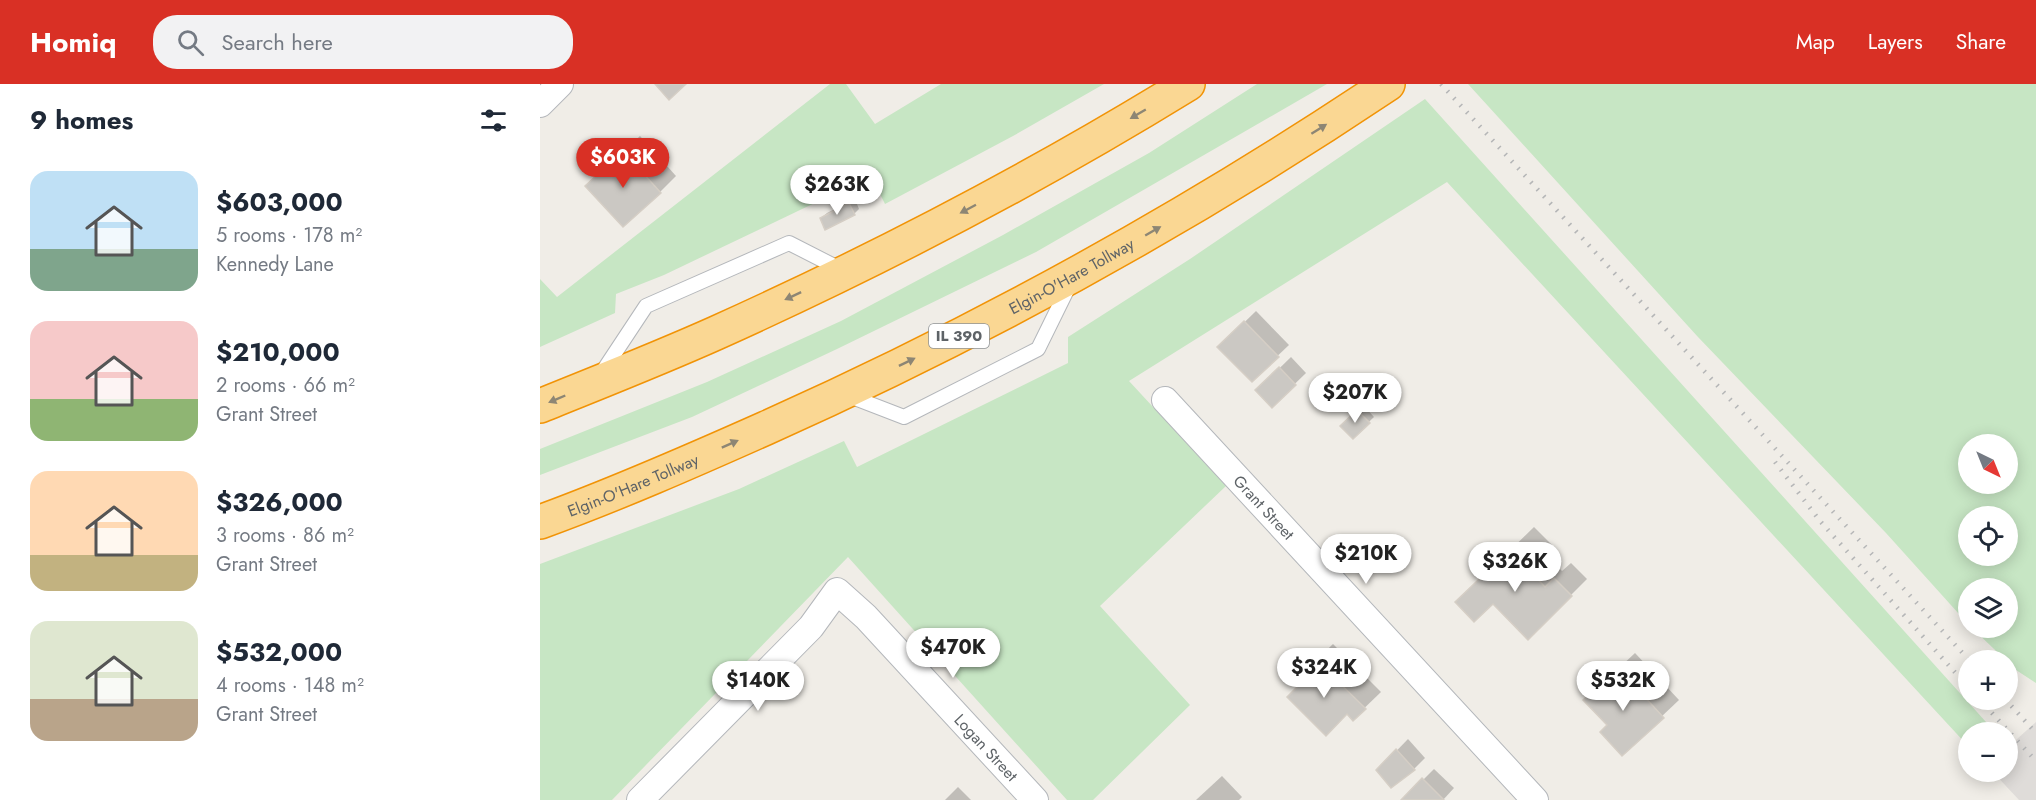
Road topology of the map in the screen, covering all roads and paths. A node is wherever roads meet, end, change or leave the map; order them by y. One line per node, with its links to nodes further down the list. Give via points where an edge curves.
1 (560, 84): 4 (street)
2 (1188, 84): 5 (highway, one-way to 5, via 998,193)
3 (1388, 84): 6 (highway, Elgin-O'Hare Tollway / IL 390, one-way to 3, via 1251,172)
4 (540, 104)
5 (846, 272): 7 (highway, one-way to 7); 7 (lane, via 789,243 779,247 646,306)
6 (1075, 275): 8 (highway, Elgin-O'Hare Tollway / IL 390, one-way to 6); 8 (lane, via 1038,350 904,417)
7 (595, 383): 10 (highway, one-way to 10)
8 (842, 393): 11 (highway, Elgin-O'Hare Tollway / IL 390, one-way to 8, via 680,466)
9 (1165, 400): 14 (street, Grant Street)
10 (540, 406)
11 (540, 522)
12 (640, 800): 13 (street, Logan Street, via 811,627 837,591 866,617)
13 (1035, 800)
14 (1534, 800)

